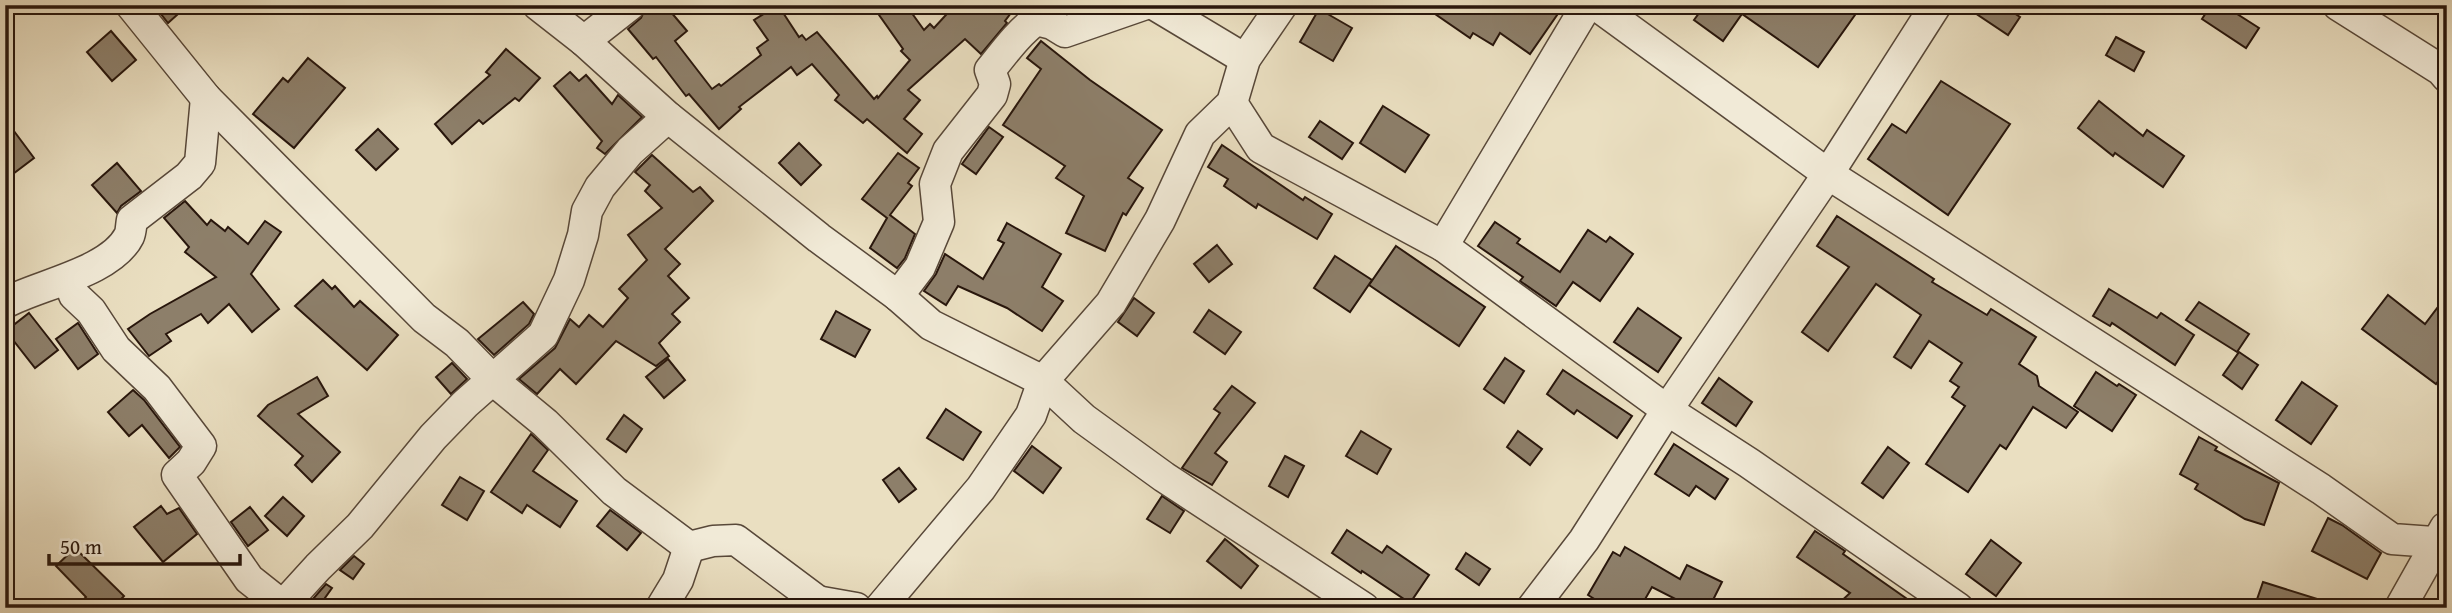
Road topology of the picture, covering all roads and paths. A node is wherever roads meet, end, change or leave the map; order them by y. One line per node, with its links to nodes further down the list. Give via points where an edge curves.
1 (131, 5): 14 (street)
2 (538, 5): 11 (street)
3 (631, 5): 11 (street)
4 (1143, 5): 20 (street, via 1065,32 1036,20 1007,49 990,71 995,84 992,95 948,150 935,184 939,222 920,267)
5 (1155, 5): 12 (street)
6 (1282, 5): 12 (street)
7 (1587, 5): 18 (street)
8 (1596, 5): 17 (street)
9 (1936, 5): 17 (street)
10 (2338, 5): 13 (street)
11 (584, 41): 16 (street)
12 (1245, 59): 15 (street)
13 (2447, 77)
14 (206, 98): 19 (street, via 200,163 132,220 130,235 118,251); 22 (street, via 424,318)
15 (1232, 103): 18 (street, via 1261,148); 23 (street, via 1200,134 1160,220 1111,303)
16 (668, 117): 20 (street); 22 (street, via 630,151 600,187 587,211 569,280 542,335)
17 (1828, 174): 24 (street); 25 (street, via 2392,538)
18 (1443, 246): 24 (street)
19 (69, 279): 21 (street); 27 (street, via 74,295 91,311 116,349 157,388 201,446 177,475 249,579)
20 (898, 296): 23 (street, via 931,325)
21 (5, 303)
22 (494, 381): 26 (street, via 545,423 614,491); 27 (street, via 433,437 360,526 317,566)
23 (1043, 381): 29 (street, via 1031,415 981,488); 31 (street, via 1084,419 1164,478)
24 (1667, 410): 32 (street, via 1584,540); 33 (street)
25 (2443, 537): 34 (street)
26 (689, 547): 28 (street, via 736,540); 30 (street, via 678,580)
27 (288, 605)
28 (824, 605): 29 (street)
29 (870, 607)
30 (661, 608)
31 (1364, 608)
32 (1532, 608)
33 (1958, 608)
34 (2400, 608)

